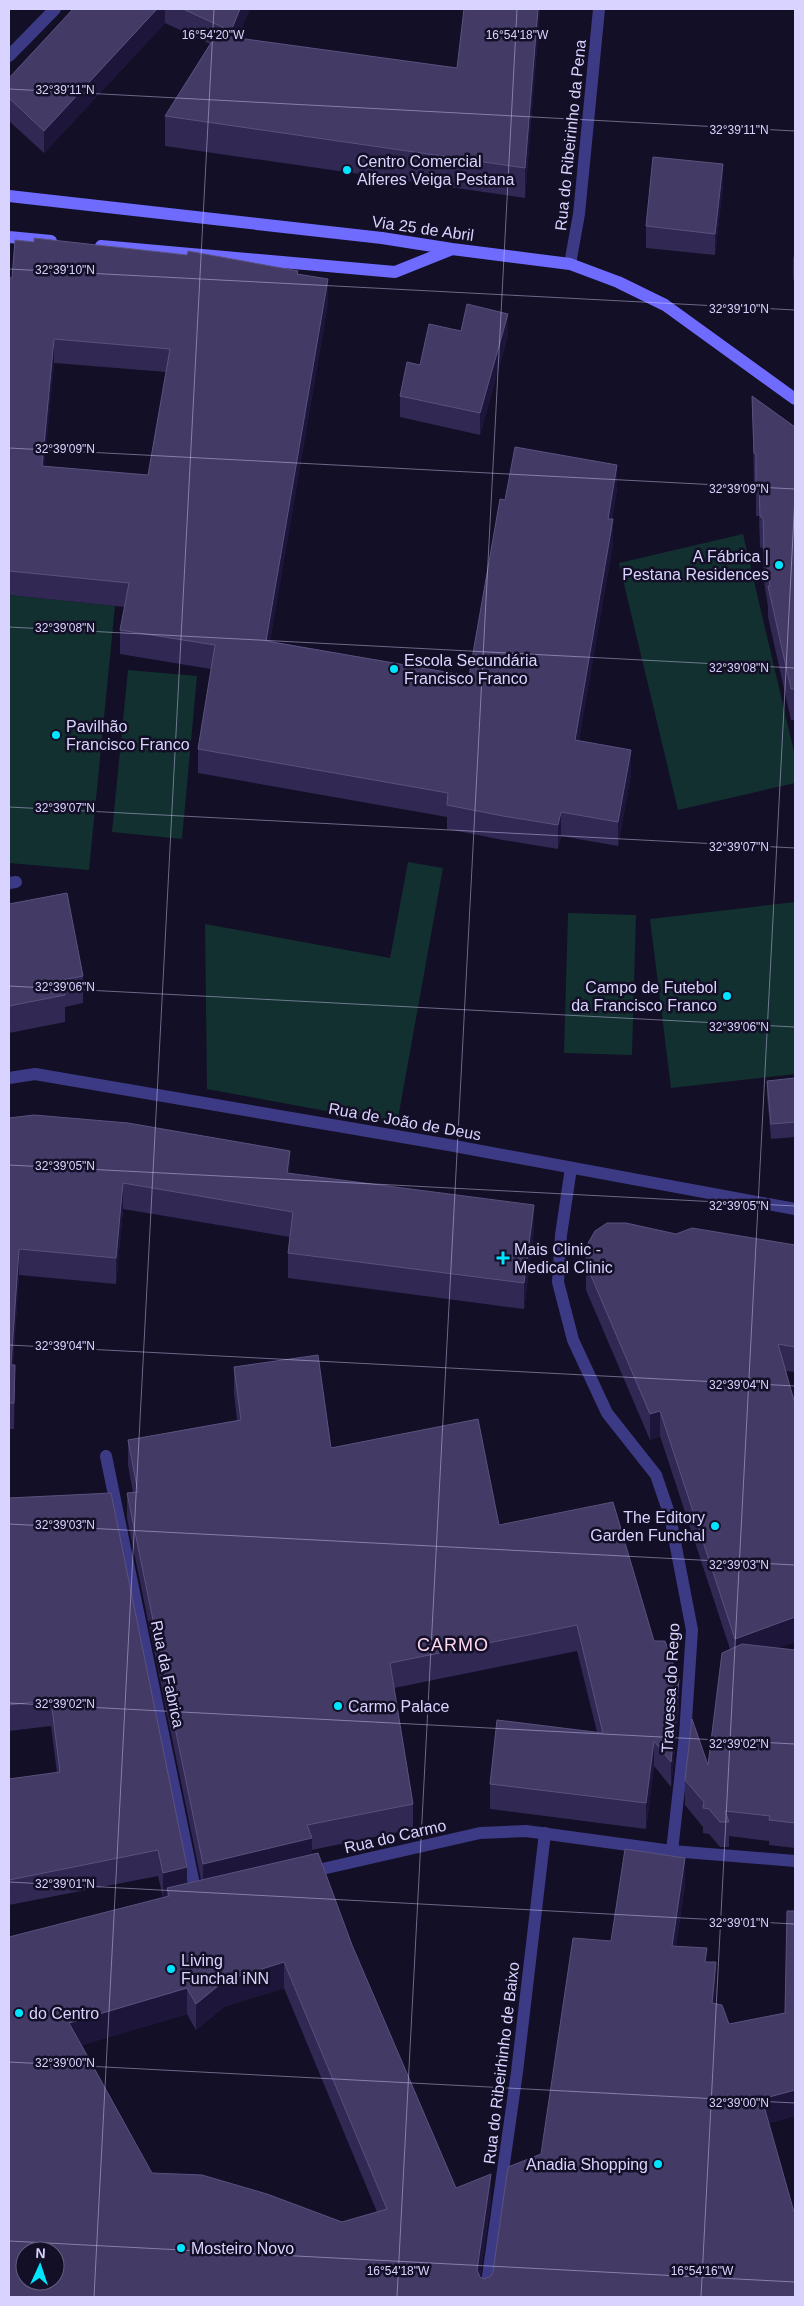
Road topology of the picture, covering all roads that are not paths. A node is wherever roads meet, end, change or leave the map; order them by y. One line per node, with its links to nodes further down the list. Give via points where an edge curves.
1 (55, 9): 3 (street)
2 (599, 9): 9 (street, Rua do Ribeirinho da Pena, via 579,214)
3 (9, 56)
4 (9, 196): 8 (main road, Via 25 de Abril, via 382,238)
5 (9, 237): 6 (main road)
6 (67, 242)
7 (87, 244): 8 (main road, via 396,272)
8 (452, 249): 9 (main road, Via 25 de Abril)
9 (570, 264): 10 (main road, Via 25 de Abril, via 665,305)
10 (795, 399)
11 (9, 1078): 12 (street, Rua de João de Deus, via 34,1074)
12 (571, 1168): 13 (street, Rua de João de Deus); 16 (street, Travessa do Rego, via 558,1282 568,1323 606,1413 656,1475 670,1516 692,1630)
13 (795, 1209)
14 (106, 1456): 19 (street, Rua da Fabrica)
15 (545, 1833): 16 (street, Rua do Carmo); 18 (street, Rua do Carmo, via 480,1833); 20 (street, Rua do Ribeirhinho de Baixo, via 517,2072)
16 (672, 1851): 17 (street, Rua do Carmo)
17 (795, 1862)
18 (300, 1874)
19 (197, 1899)
20 (485, 2297)

